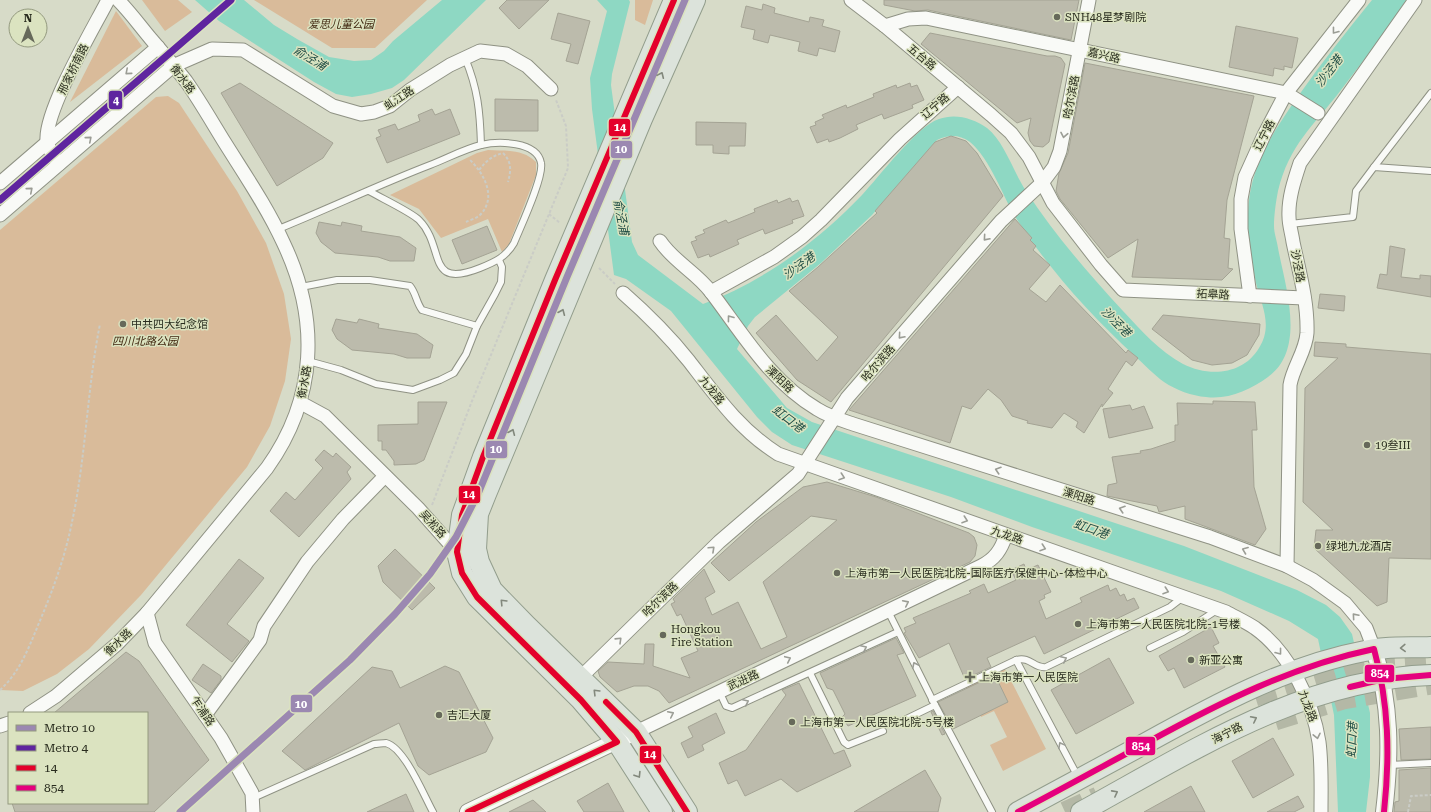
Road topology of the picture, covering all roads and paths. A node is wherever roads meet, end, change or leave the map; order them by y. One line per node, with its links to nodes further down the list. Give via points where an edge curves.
1 (108, 0): 19 (street, 邢家桥南路, via 65,82 50,122)
2 (118, 0): 10 (street, 衡水路)
3 (674, 0): 56 (main road, via 483,457 462,515)
4 (695, 0): 56 (main road, one-way to 4, via 478,514 624,162)
5 (851, 0): 9 (street, 五台路)
6 (1089, 0): 11 (street, 哈尔滨路)
7 (1359, 0): 17 (street, 辽宁路, one-way to 17)
8 (1415, 0): 36 (street, 沙泾路, via 1300,163 1290,198)
9 (885, 26): 11 (street, 嘉兴路, via 908,19 926,18); 14 (street, 五台路)
10 (158, 47): 13 (street, 衡水路); 19 (street, one-way to 19)
11 (1080, 50): 17 (street, 嘉兴路); 30 (street, 哈尔滨路, one-way to 30, via 1060,151 1054,167)
12 (465, 58): 13 (street, 虬江路, via 410,90 390,106 362,114 334,106 244,50 212,49); 15 (street, 虬江路, via 480,51 506,54 527,66); 21 (lane, via 474,80 480,113)
13 (173, 66): 24 (street, 虬江路, one-way to 13); 37 (street, 衡水路, via 203,107)
14 (958, 87): 30 (street, 辽宁路, via 1011,133 1029,158); 44 (street, 辽宁路, via 900,139 802,237)
15 (551, 89): 32 (path, via 566,126 568,168)
16 (1431, 93): 25 (lane)
17 (1290, 96): 18 (street, 嘉兴路); 45 (street, 辽宁路, via 1256,150 1243,188 1241,229)
18 (1318, 113)
19 (47, 142): 24 (street); 29 (street)
20 (504, 144): 21 (lane); 23 (path); 39 (lane, via 528,147 538,156 542,165 540,177 514,243 508,253)
21 (481, 145): 22 (lane)
22 (462, 153): 26 (path); 31 (lane)
23 (503, 153): 26 (path, via 494,155); 28 (path, via 509,158)
24 (59, 164): 33 (street, one-way to 24)
25 (1374, 167): 27 (lane); 36 (lane, via 1356,192 1353,217)
26 (479, 170): 34 (path, via 487,183 487,204 480,216)
27 (1431, 171)
28 (508, 182)
29 (0, 183)
30 (1042, 183): 42 (street, 辽宁路, via 1053,203); 51 (street, 哈尔滨路, one-way to 51, via 1013,209 847,398)
31 (369, 191): 37 (lane); 39 (lane, via 419,220 430,235 441,268 451,275 466,274)
32 (549, 214): 35 (path); 54 (path)
33 (0, 216)
34 (466, 222)
35 (560, 223)
36 (1290, 224): 46 (street, 沙泾路)
37 (276, 230): 41 (street, 衡水路, via 294,266)
38 (660, 241): 44 (street, 溧阳路)
39 (499, 260): 48 (lane, via 502,267 501,282)
40 (599, 268): 43 (path)
41 (300, 287): 48 (lane, via 336,280 370,280 410,286 416,293 416,302 422,310); 49 (street, 衡水路, via 308,333)
42 (1123, 290): 45 (street, 拓皋路)
43 (623, 293): 52 (street, 九龙路, via 671,340 744,429 778,454)
44 (714, 296): 51 (street, 溧阳路, one-way to 44, via 780,381)
45 (1256, 296): 46 (street, 拓皋路)
46 (1298, 298): 57 (street, 沙泾路, via 1307,334 1290,385)
47 (100, 324): 72 (path, via 94,352 80,475 62,564 27,653 10,681)
48 (477, 326): 49 (lane, via 466,354 454,373 413,390 376,384 341,370)
49 (308, 361): 50 (street, 衡水路)
50 (301, 403): 53 (street, 吴淞路, via 325,416); 61 (street, 衡水路, via 283,445 267,468)
51 (832, 421): 52 (street, 哈尔滨路); 57 (street, 溧阳路, one-way to 51, via 1210,537)
52 (809, 459): 55 (street, 九龙路, one-way to 55); 70 (street, 哈尔滨路, one-way to 52, via 719,542 789,484)
53 (385, 476): 54 (street, 吴淞路); 77 (street, via 343,519 307,562 264,626 260,640)
54 (427, 517): 56 (street, 吴淞路)
55 (1006, 535): 58 (street, 九龙路, one-way to 58); 60 (street, 武进路, one-way to 55, via 987,563 997,555)
56 (467, 550): 70 (main road, 吴淞路, one-way to 56, via 492,590); 81 (main road, 吴淞路, via 462,573 476,597 581,700)
57 (1287, 566): 65 (street, 溧阳路, one-way to 57, via 1366,628 1344,603 1313,580)
58 (1183, 598): 59 (street, 九龙路); 66 (lane, one-way to 58, via 1025,659 1046,667 1170,607)
59 (1218, 610): 64 (lane, via 1183,632); 67 (street, 九龙路, one-way to 67, via 1246,623 1263,635)
60 (888, 611): 62 (lane); 73 (street, 武进路, one-way to 60)
61 (147, 613): 76 (street, 衡水路, via 107,653 56,696); 77 (street, 乍浦路, via 155,643)
62 (898, 632): 68 (lane, one-way to 62); 75 (lane, one-way to 62)
63 (1431, 647): 65 (main road, one-way to 65)
64 (1150, 648)
65 (1369, 650): 67 (main road); 71 (street, 溧阳路)
66 (1016, 660): 75 (lane); 84 (lane, one-way to 66)
67 (1294, 671): 74 (street, 九龙路); 84 (main road, via 1245,692)
68 (810, 673): 73 (lane, one-way to 68, via 726,706 732,708); 79 (lane, via 844,742 848,745)
69 (1431, 675): 71 (main road, 海宁路)
70 (581, 677): 80 (main road, 吴淞路, one-way to 70)
71 (1376, 681): 74 (main road, 海宁路); 83 (street, 溧阳路, via 1388,713)
72 (0, 690)
73 (719, 691): 80 (street, 武进路, one-way to 73)
74 (1306, 699): 94 (main road, 海宁路, one-way to 74, via 1263,715); 95 (street, 九龙路, one-way to 95, via 1319,740)
75 (933, 702): 78 (lane); 92 (lane)
76 (32, 712)
77 (205, 715): 86 (street, 乍浦路, via 221,738)
78 (900, 722)
79 (882, 731)
80 (636, 732): 81 (street, 武进路); 91 (main road, 吴淞路)
81 (617, 742): 89 (street, 武进路); 90 (main road, 吴淞路, one-way to 90)
82 (1431, 763): 83 (lane)
83 (1388, 765): 96 (street, 溧阳路)
84 (1079, 779): 93 (main road)
85 (1431, 795): 97 (path, via 1411,796)
86 (253, 798): 87 (street, 乍浦路); 88 (lane, via 374,744 386,743 397,750)
87 (253, 812)
88 (433, 812)
89 (468, 812)
90 (662, 812)
91 (687, 812)
92 (992, 812)
93 (1018, 812)
94 (1081, 812)
95 (1321, 812)
96 (1384, 812)
97 (1408, 812)

